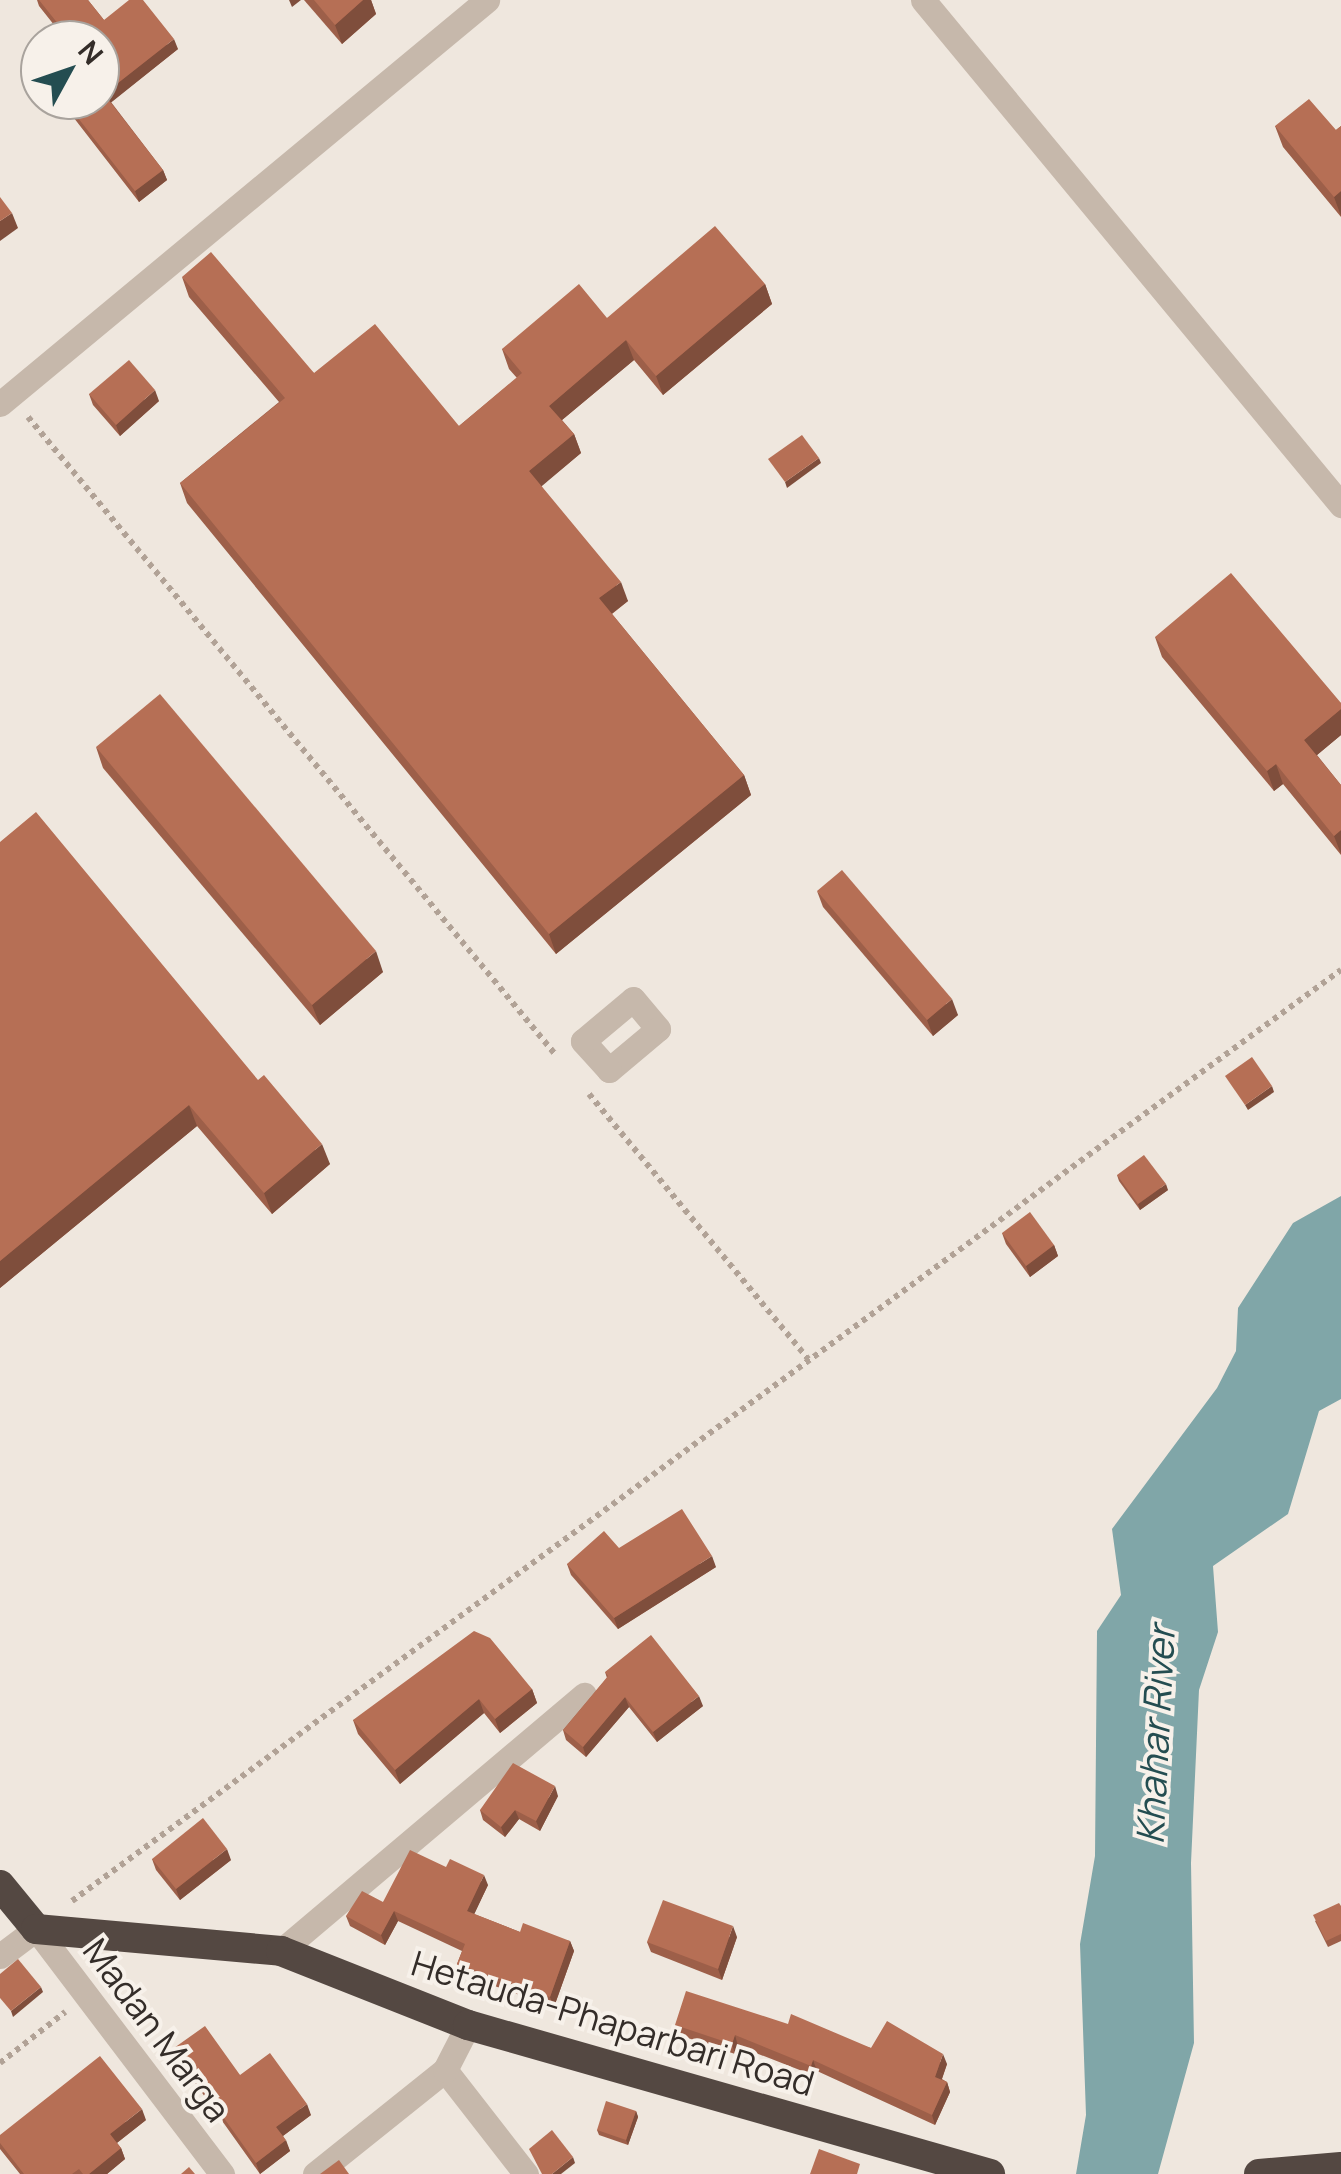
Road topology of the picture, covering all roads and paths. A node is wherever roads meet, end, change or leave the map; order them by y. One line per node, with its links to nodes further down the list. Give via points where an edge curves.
1 (487, 0): 3 (street)
2 (923, 0): 4 (street)
3 (5, 400): 6 (path)
4 (1341, 505)
5 (1341, 970): 8 (path)
6 (568, 1069)
7 (580, 1084): 8 (path)
8 (808, 1359): 11 (path)
9 (584, 1695): 12 (street)
10 (0, 1886): 11 (highway)
11 (36, 1929): 12 (highway, Hetauda-Phaparbari Road); 13 (street); 14 (street, Madan Marga)
12 (281, 1951): 15 (highway, Hetauda-Phaparbari Road)
13 (0, 1956)
14 (86, 1995): 16 (path); 19 (street, Madan Marga)
15 (468, 2025): 17 (street); 22 (highway, Hetauda-Phaparbari Road)
16 (0, 2063)
17 (446, 2070): 20 (street); 21 (street)
18 (1341, 2167): 23 (highway)
19 (222, 2174)
20 (315, 2174)
21 (526, 2174)
22 (990, 2174)
23 (1259, 2174)

